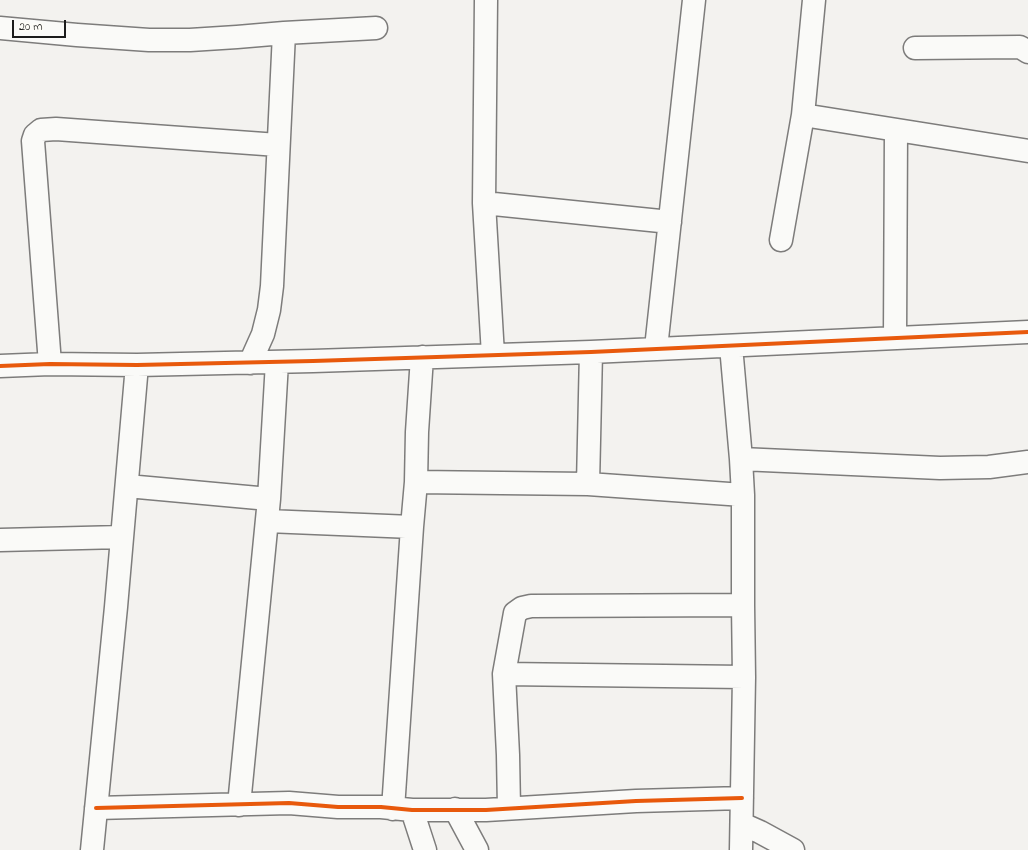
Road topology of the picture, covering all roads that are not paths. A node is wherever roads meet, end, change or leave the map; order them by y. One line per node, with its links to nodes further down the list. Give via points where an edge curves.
1 (486, 0): 13 (street)
2 (694, 0): 14 (street)
3 (814, 0): 9 (street)
4 (0, 28): 6 (street, via 149,40 190,40)
5 (376, 28): 6 (street)
6 (284, 33): 11 (street)
7 (915, 48): 8 (street, via 1020,47)
8 (1028, 52)
9 (803, 115): 10 (street); 15 (street)
10 (896, 130): 12 (street); 17 (street)
11 (278, 145): 24 (street, via 272,286 262,334); 25 (street, via 41,130 33,141)
12 (1028, 151)
13 (484, 202): 14 (street); 21 (street)
14 (670, 222): 19 (street)
15 (781, 240)
16 (1028, 332): 17 (street)
17 (894, 338): 18 (street)
18 (731, 346): 19 (street); 28 (street)
19 (656, 348): 20 (street)
20 (591, 352): 21 (street); 31 (street)
21 (492, 355): 22 (street)
22 (422, 357): 23 (street); 30 (street)
23 (277, 362): 24 (street); 34 (street)
24 (250, 363): 26 (street)
25 (50, 364): 26 (street); 27 (street)
26 (137, 365): 32 (street)
27 (0, 366)
28 (741, 460): 29 (street, via 940,468 988,467); 33 (street)
29 (1028, 462)
30 (416, 482): 31 (street); 36 (street)
31 (588, 484): 33 (street)
32 (127, 486): 34 (street); 37 (street)
33 (743, 495): 39 (street)
34 (268, 499): 35 (street)
35 (267, 521): 36 (street); 43 (street)
36 (412, 527): 46 (street)
37 (122, 537): 38 (street); 44 (street)
38 (0, 540)
39 (743, 605): 40 (street, via 522,608 515,613); 41 (street)
40 (504, 674): 41 (street); 45 (street)
41 (744, 677): 42 (street)
42 (742, 798): 45 (street); 48 (street)
43 (239, 804): 44 (street); 46 (street, via 289,803)
44 (96, 808): 49 (street)
45 (509, 808): 47 (street)
46 (402, 809): 47 (street); 50 (street)
47 (455, 810): 51 (street)
48 (742, 824): 52 (street); 53 (street)
49 (92, 850)
50 (425, 850)
51 (477, 850)
52 (741, 850)
53 (793, 850)

